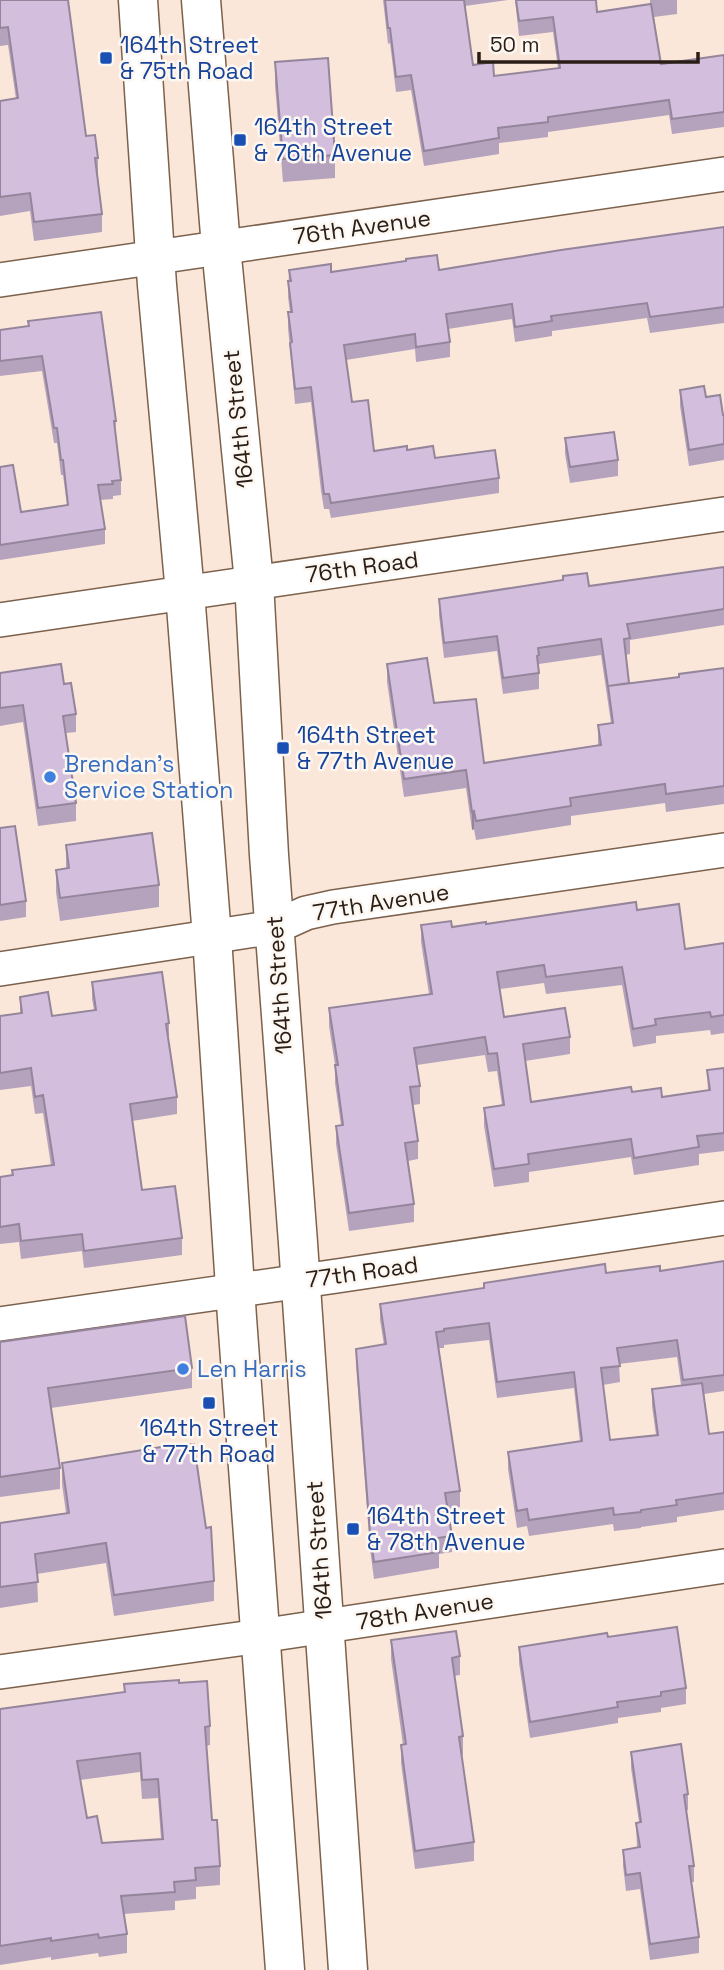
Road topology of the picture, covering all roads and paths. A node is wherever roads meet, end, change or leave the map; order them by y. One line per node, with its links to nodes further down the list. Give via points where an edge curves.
1 (138, 0): 5 (street)
2 (201, 0): 4 (street, 164th Street)
3 (724, 174): 4 (street, 76th Avenue)
4 (221, 247): 5 (street, 76th Avenue); 8 (street, 164th Street)
5 (155, 257): 6 (street, 76th Avenue); 9 (street)
6 (0, 280)
7 (724, 514): 8 (street, 76th Road)
8 (254, 582): 9 (street, 76th Road); 12 (street, 164th Street)
9 (185, 593): 10 (street, 76th Road); 13 (street)
10 (0, 620)
11 (724, 850): 12 (street, 77th Avenue, via 333,907)
12 (275, 927): 13 (street, 77th Avenue); 16 (street, 164th Street)
13 (212, 937): 14 (street, 77th Avenue); 17 (street)
14 (0, 969)
15 (724, 1218): 16 (street, 77th Road)
16 (301, 1281): 17 (street, 77th Road); 20 (street, 164th Street)
17 (235, 1291): 18 (street, 77th Road); 21 (street)
18 (0, 1324)
19 (724, 1566): 20 (street, 78th Avenue)
20 (324, 1626): 21 (street, 78th Avenue); 24 (street, 164th Street)
21 (260, 1636): 22 (street, 78th Avenue); 23 (street)
22 (0, 1672)
23 (285, 1970)
24 (348, 1970)

